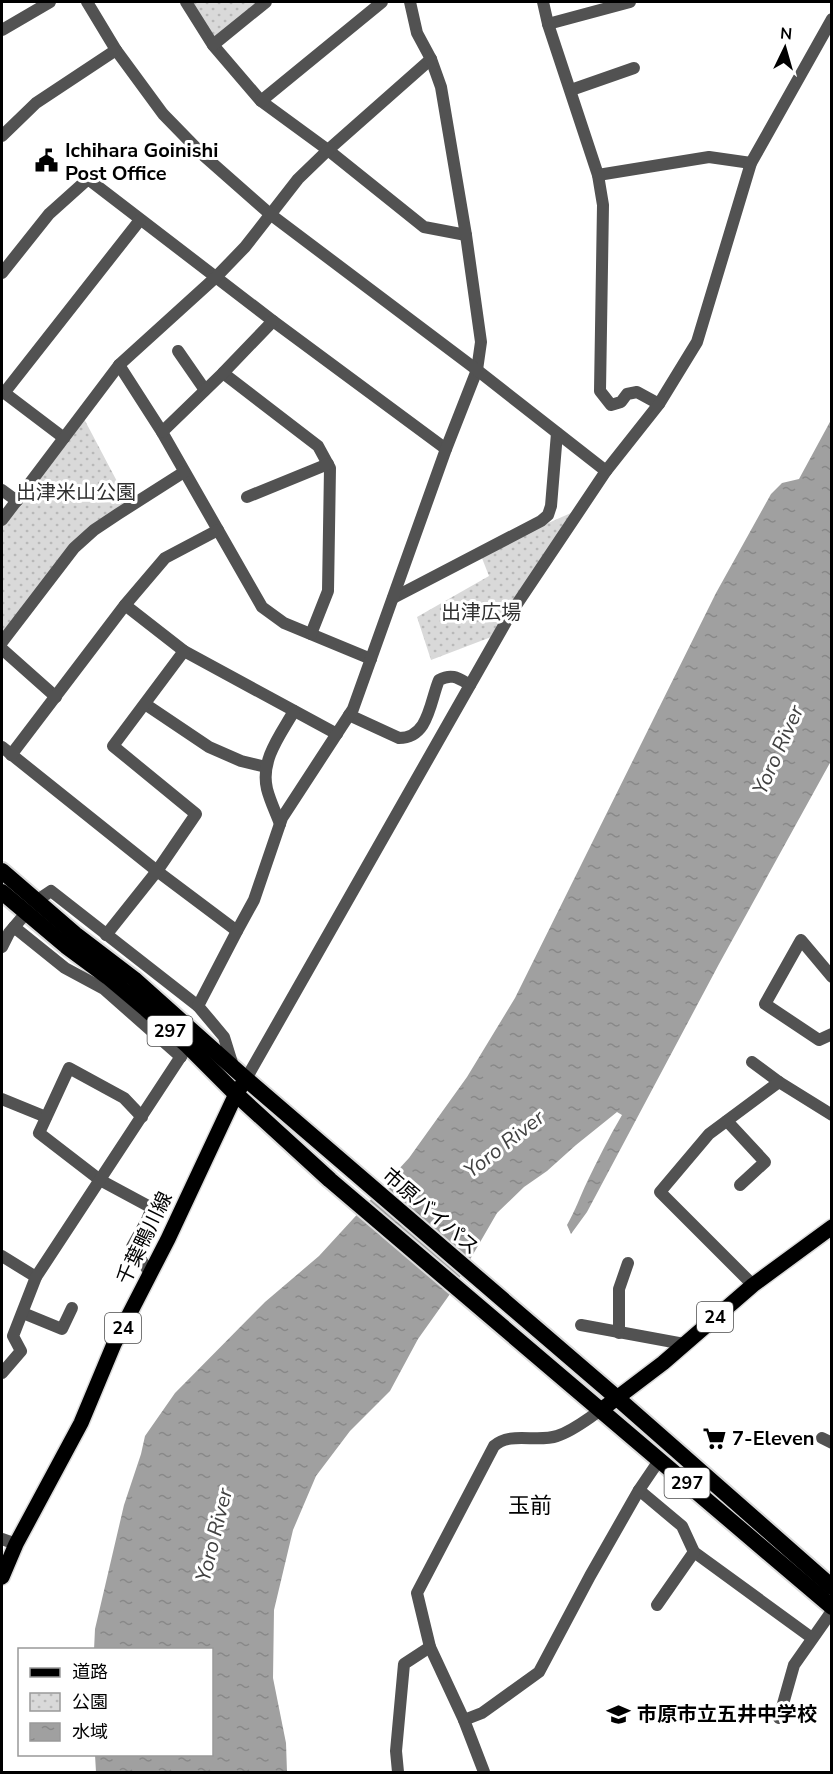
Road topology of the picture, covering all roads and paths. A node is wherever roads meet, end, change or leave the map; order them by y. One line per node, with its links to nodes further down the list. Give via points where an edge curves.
1 (50, 2): 11 (street)
2 (87, 2): 13 (street)
3 (186, 2): 12 (street)
4 (266, 2): 12 (street)
5 (382, 2): 17 (street)
6 (410, 2): 14 (street, via 417,33)
7 (543, 2): 10 (street)
8 (630, 2): 10 (street)
9 (831, 19): 20 (street)
10 (548, 24): 16 (street)
11 (3, 26)
12 (213, 45): 17 (street)
13 (116, 50): 18 (street, via 36,103); 22 (street, via 162,114 203,156)
14 (431, 59): 19 (street); 24 (street, via 441,87)
15 (634, 68): 16 (street)
16 (571, 90): 21 (street)
17 (261, 101): 19 (street)
18 (2, 136)
19 (328, 150): 22 (street); 24 (street, via 424,227)
20 (751, 163): 21 (street, via 708,157); 34 (street, via 697,342)
21 (598, 175): 34 (street, via 603,205 600,391 611,405 621,402 627,394 637,393)
22 (270, 213): 26 (street); 30 (street)
23 (140, 220): 25 (street, via 88,179 49,214); 26 (street); 33 (street)
24 (466, 235): 30 (street, via 481,342)
25 (2, 273)
26 (216, 277): 27 (street); 29 (street)
27 (273, 321): 31 (street); 38 (street)
28 (178, 351): 32 (street)
29 (119, 365): 35 (street); 37 (street)
30 (477, 370): 36 (street); 38 (street)
31 (223, 373): 32 (street); 39 (street, via 318,446)
32 (205, 390): 35 (street)
33 (3, 392): 37 (street)
34 (659, 404): 40 (street)
35 (162, 432): 41 (street)
36 (557, 433): 40 (street); 47 (street, via 548,515)
37 (64, 438): 44 (street)
38 (446, 449): 47 (street)
39 (328, 464): 43 (street); 49 (street, via 328,591)
40 (606, 471): 54 (street, via 511,613)
41 (184, 472): 46 (street); 50 (street, via 94,530 74,548)
42 (2, 490): 44 (street)
43 (247, 497)
44 (17, 501): 45 (street)
45 (2, 520)
46 (218, 531): 48 (street, via 165,558); 49 (street, via 262,607 284,623)
47 (393, 598): 53 (street)
48 (125, 605): 52 (street); 55 (street)
49 (311, 634): 53 (street)
50 (2, 642)
51 (2, 649): 55 (street)
52 (184, 651): 56 (street); 57 (street)
53 (371, 658): 58 (street)
54 (470, 685): 58 (street, via 456,676 439,680 427,718 421,728 405,738); 77 (street)
55 (56, 697): 60 (street)
56 (145, 704): 61 (street, via 209,747); 64 (street, via 113,746 196,814)
57 (294, 711): 59 (street); 61 (street)
58 (349, 715): 59 (street)
59 (337, 734): 62 (street)
60 (6, 751): 64 (street)
61 (266, 767): 62 (street, via 266,788)
62 (280, 824): 68 (street, via 254,900)
63 (2, 871): 66 (highway, 市原バイパス / 297)
64 (157, 871): 68 (street); 69 (street)
65 (2, 892): 66 (highway, 市原バイパス / 297)
66 (31, 907): 67 (street); 69 (street, via 51,891); 74 (highway, 市原バイパス / 297, via 75,934 134,980)
67 (14, 927): 70 (street); 74 (street, via 65,968 104,989)
68 (237, 931): 72 (street)
69 (106, 935): 72 (street)
70 (2, 947)
71 (831, 977): 73 (street, via 801,940 765,1004 819,1040)
72 (198, 1006): 76 (street, via 224,1037)
73 (831, 1034)
74 (188, 1046): 76 (highway, 市原バイパス / 297); 79 (highway, 市原バイパス / 297); 83 (street)
75 (752, 1062): 78 (street)
76 (233, 1068): 77 (highway, 市原バイパス / 297)
77 (246, 1079): 79 (main road, 千葉鴨川線 / 24); 99 (highway, 市原バイパス / 297)
78 (779, 1082): 81 (street); 84 (street)
79 (236, 1094): 90 (main road, 千葉鴨川線 / 24); 100 (highway, 市原バイパス / 297, via 330,1180)
80 (2, 1099): 82 (street)
81 (831, 1115)
82 (46, 1117): 83 (street, via 69,1068 124,1098); 85 (street, via 39,1133)
83 (142, 1117): 85 (street)
84 (727, 1121): 86 (street, via 765,1162); 92 (street, via 709,1134 660,1192)
85 (100, 1180): 90 (street, via 152,1208 132,1246); 91 (street)
86 (740, 1185)
87 (831, 1227): 92 (main road, 24)
88 (2, 1256): 91 (street)
89 (627, 1263): 96 (street, via 619,1289)
90 (150, 1273): 103 (main road, 千葉鴨川線 / 24, via 114,1344 81,1423)
91 (36, 1277): 94 (street)
92 (753, 1286): 97 (main road, 24)
93 (72, 1308): 94 (street, via 62,1329)
94 (23, 1313): 98 (street, via 13,1336 21,1351)
95 (581, 1325): 96 (street)
96 (619, 1333): 97 (street)
97 (684, 1344): 99 (main road, 24)
98 (2, 1373)
99 (616, 1398): 100 (main road, 24); 106 (highway, 市原バイパス / 297)
100 (601, 1410): 101 (highway, 市原バイパス / 297); 110 (street, via 558,1436 507,1439 494,1446 417,1593)
101 (660, 1459): 102 (street); 108 (highway, 市原バイパス / 297)
102 (639, 1490): 104 (street, via 682,1526); 112 (street, via 539,1672 482,1713)
103 (9, 1542): 105 (main road, 千葉鴨川線 / 24)
104 (694, 1552): 107 (street); 109 (street)
105 (2, 1577)
106 (831, 1587)
107 (657, 1605)
108 (831, 1609): 109 (street)
109 (812, 1638): 111 (street, via 794,1665)
110 (430, 1647): 112 (street); 113 (street, via 404,1664 396,1751)
111 (779, 1718)
112 (464, 1720): 114 (street)
113 (398, 1773)
114 (484, 1773)

